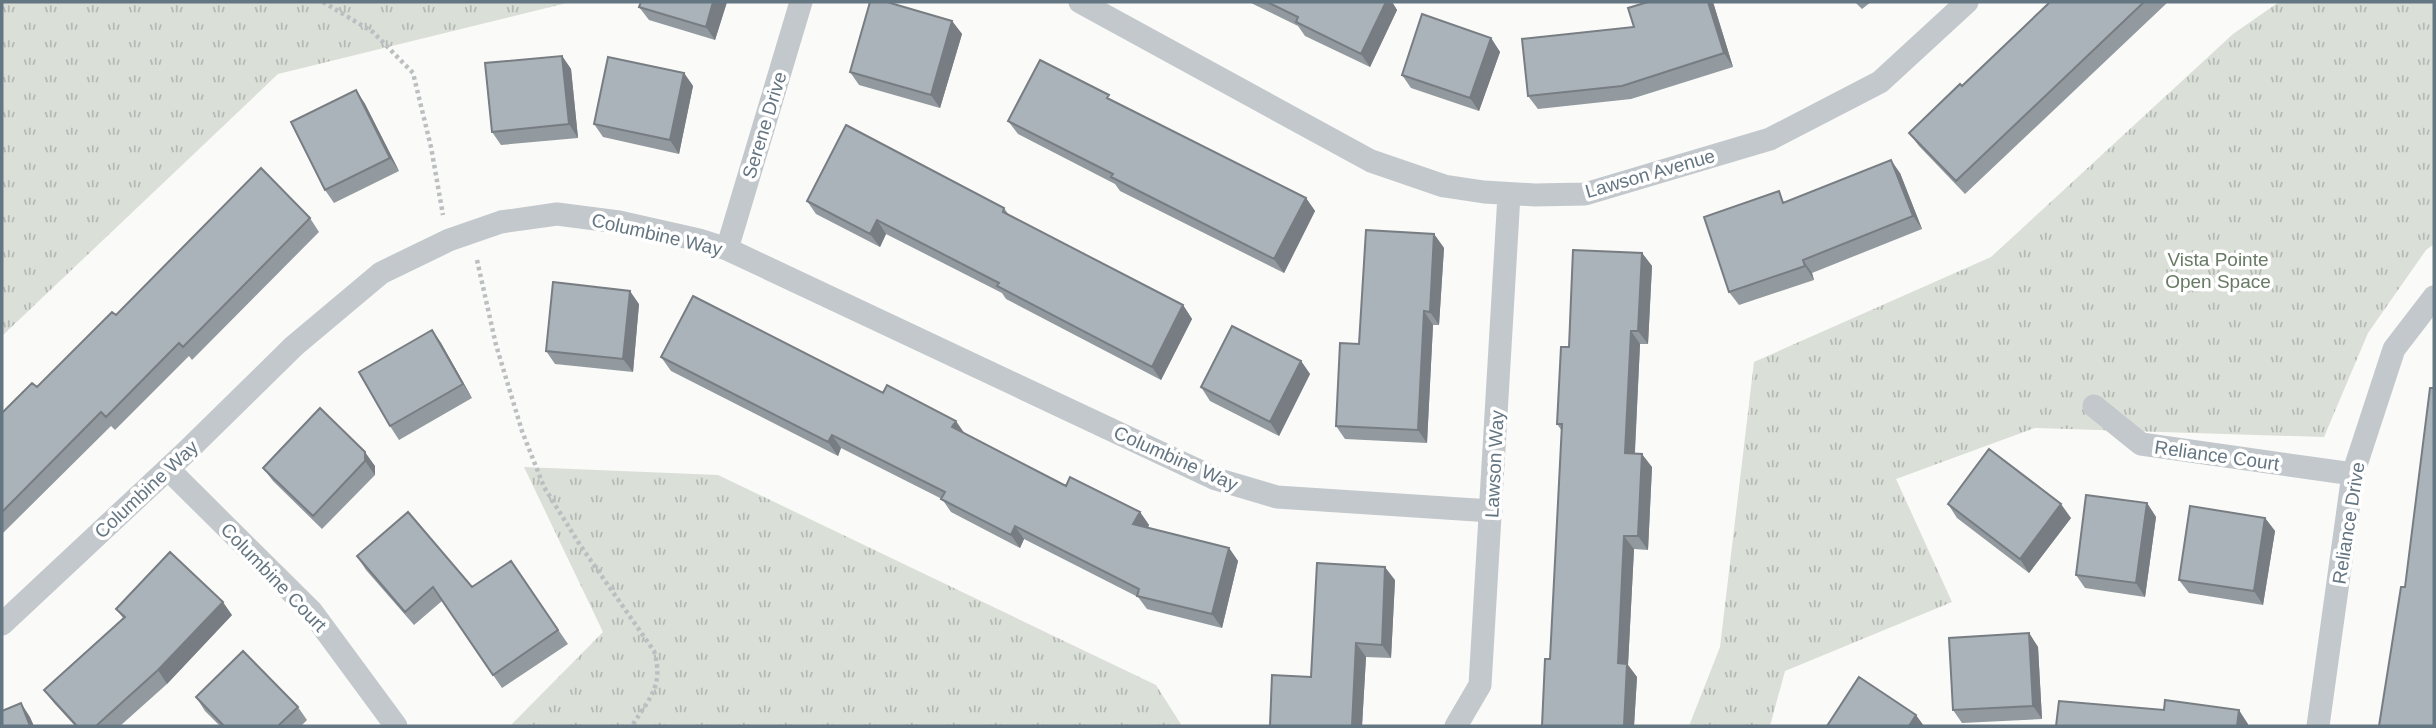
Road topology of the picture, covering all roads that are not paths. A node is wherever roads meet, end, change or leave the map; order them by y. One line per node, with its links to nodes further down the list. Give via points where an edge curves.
1 (801, 2): 5 (street, Serene Drive)
2 (1080, 2): 4 (street, Lawson Avenue, via 1371,160 1444,186)
3 (1967, 2): 4 (street, Lawson Avenue, via 1880,82 1770,139 1585,194)
4 (1509, 195): 10 (street, Lawson Way)
5 (727, 249): 8 (street, Columbine Way, via 619,222 557,214 501,222 449,240 380,273 294,346); 10 (street, Columbine Way, via 1216,479 1277,497)
6 (2434, 297): 9 (street, Reliance Drive, via 2394,349)
7 (2094, 406): 9 (street, Reliance Court, via 2141,444)
8 (168, 469): 11 (street, Columbine Way); 12 (street, Columbine Court, via 313,612)
9 (2353, 474): 14 (street, Reliance Drive)
10 (1491, 511): 13 (street, Lawson Way, via 1480,685)
11 (2, 624)
12 (396, 726)
13 (1455, 726)
14 (2318, 726)

